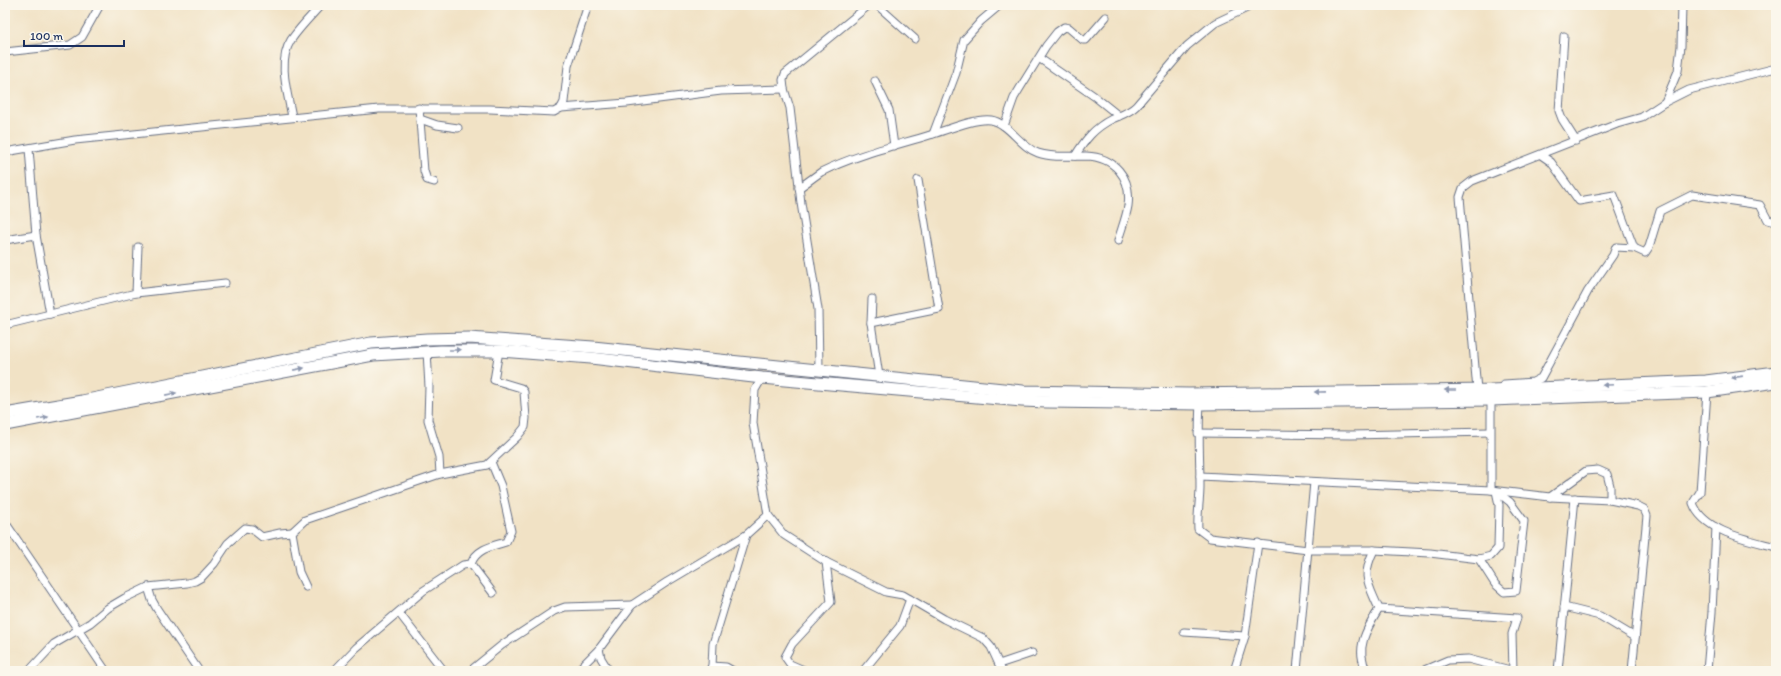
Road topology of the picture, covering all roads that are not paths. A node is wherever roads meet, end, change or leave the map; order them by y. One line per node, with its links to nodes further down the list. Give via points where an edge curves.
1 (100, 5): 12 (street, via 82,37 70,45)
2 (321, 5): 21 (street, via 291,39 285,55 285,79)
3 (588, 5): 19 (street, via 568,66)
4 (869, 5): 16 (street, via 785,74)
5 (877, 5): 11 (street)
6 (1000, 5): 25 (street, via 964,40 956,73)
7 (1682, 5): 17 (street, via 1678,71)
8 (1247, 8): 20 (street, via 1215,23 1187,46 1136,106 1130,112)
9 (1106, 16): 13 (street, via 1086,40 1064,27 1057,32)
10 (1564, 36): 26 (street, via 1559,111)
11 (915, 39)
12 (5, 52)
13 (1039, 58): 20 (street); 23 (street, via 1014,98)
14 (1776, 68): 17 (street, via 1689,90)
15 (875, 81): 27 (street, via 889,110)
16 (784, 89): 19 (street, via 721,91 627,104); 34 (street, via 790,108)
17 (1665, 102): 26 (street, via 1642,117)
18 (419, 108): 19 (street, via 554,112); 21 (street); 22 (street)
19 (561, 108)
20 (1119, 116): 31 (street, via 1086,138)
21 (292, 117): 28 (street, via 75,140)
22 (420, 119): 24 (street); 33 (street, via 424,171 428,180)
23 (1004, 126): 25 (street, via 993,120 982,120); 31 (street, via 1021,143 1038,153)
24 (458, 128)
25 (933, 134): 27 (street)
26 (1576, 141): 30 (street)
27 (894, 146): 34 (street, via 821,172)
28 (29, 149): 29 (street); 36 (street)
29 (5, 152)
30 (1541, 155): 40 (street, via 1551,162 1579,201 1614,195); 56 (street, via 1472,181 1463,188 1460,197)
31 (1075, 156): 38 (street, via 1105,159 1123,175 1128,193 1128,206)
32 (918, 180): 45 (street, via 939,309)
33 (434, 182)
34 (799, 188): 51 (street, via 818,309)
35 (1776, 222): 40 (street, via 1768,220 1760,205 1692,195 1660,211 1645,253)
36 (36, 235): 37 (street); 44 (street)
37 (5, 240)
38 (1118, 241)
39 (138, 247): 42 (street)
40 (1634, 248): 56 (street, via 1616,247 1588,291 1541,378 1533,382)
41 (225, 283): 42 (street)
42 (136, 293): 44 (street)
43 (872, 299): 45 (street)
44 (50, 314): 46 (street)
45 (871, 323): 53 (street)
46 (5, 325)
47 (479, 339): 48 (main road); 51 (main road, via 593,347); 61 (main road, via 371,343)
48 (478, 350): 49 (main road, one-way to 48); 50 (main road)
49 (427, 351): 62 (main road, one-way to 49, via 373,355); 66 (street, via 428,420 439,457)
50 (499, 351): 54 (main road, via 591,358); 65 (street, via 494,380 521,388 524,392 526,418 525,427)
51 (819, 369): 53 (main road)
52 (1776, 372): 56 (main road, one-way to 56, via 1706,381)
53 (879, 376): 58 (main road, one-way to 53, via 1029,391)
54 (762, 378): 60 (main road, via 1022,401); 73 (street, via 755,390 753,424)
55 (1776, 382): 57 (main road)
56 (1477, 388): 58 (main road, one-way to 58)
57 (1706, 392): 59 (main road); 75 (street, via 1700,492 1693,503 1700,517)
58 (1348, 397): 59 (main road); 60 (main road)
59 (1491, 400): 63 (street)
60 (1200, 404): 64 (street)
61 (5, 414)
62 (5, 425)
63 (1490, 432): 64 (street, via 1351,435); 69 (street)
64 (1198, 433): 67 (street)
65 (491, 462): 66 (street, via 488,465); 84 (street, via 501,486 511,532 506,542 480,551)
66 (440, 474): 76 (street, via 305,520)
67 (1200, 476): 68 (street); 78 (street, via 1198,529 1210,538)
68 (1314, 482): 69 (street); 80 (street)
69 (1493, 491): 70 (street); 82 (street, via 1499,505 1498,548 1491,556); 82 (street, via 1510,502 1524,521 1516,591 1504,592 1495,584)
70 (1550, 497): 71 (street); 72 (street, via 1586,471 1598,470 1607,474)
71 (1575, 498): 72 (street); 90 (street)
72 (1610, 500): 96 (street, via 1638,506 1644,509 1647,516)
73 (768, 515): 77 (street); 83 (street, via 784,535)
74 (5, 522): 93 (street)
75 (1716, 527): 79 (street); 119 (street)
76 (292, 532): 85 (street, via 262,537 245,528 228,543 214,564 195,581); 86 (street, via 299,572)
77 (746, 535): 89 (street); 99 (street, via 713,644)
78 (1258, 543): 80 (street); 95 (street)
79 (1776, 548)
80 (1308, 550): 81 (street); 113 (street)
81 (1374, 550): 82 (street); 91 (street, via 1366,578)
82 (1479, 559)
83 (826, 562): 88 (street, via 886,592); 110 (street, via 831,602 792,644 785,657 790,664)
84 (470, 564): 87 (street); 92 (street, via 456,569 423,591)
85 (148, 587): 93 (street, via 108,608); 103 (street, via 157,609)
86 (306, 587)
87 (493, 593)
88 (910, 599): 100 (street, via 983,638 991,647); 111 (street, via 900,626)
89 (632, 605): 97 (street); 106 (street, via 565,607 554,611 502,645)
90 (1564, 607): 96 (street, via 1600,616); 117 (street)
91 (1378, 609): 114 (street, via 1365,632 1361,649 1362,663); 116 (street, via 1517,618 1512,634)
92 (399, 613): 104 (street, via 356,648); 105 (street)
93 (78, 629): 101 (street, via 54,644); 102 (street)
94 (1184, 632): 95 (street)
95 (1245, 636): 112 (street)
96 (1635, 637): 118 (street)
97 (599, 649): 107 (street); 108 (street)
98 (1032, 653): 100 (street)
99 (710, 668): 109 (street, via 726,667)
100 (1000, 668)
101 (29, 671)
102 (106, 671)
103 (199, 671)
104 (334, 671)
105 (444, 671)
106 (470, 671)
107 (577, 671)
108 (609, 671)
109 (733, 671)
110 (806, 671)
111 (863, 671)
112 (1234, 671)
113 (1297, 671)
114 (1367, 671)
115 (1422, 671): 116 (street, via 1448,660 1468,659)
116 (1513, 671)
117 (1558, 671)
118 (1632, 671)
119 (1707, 671)

